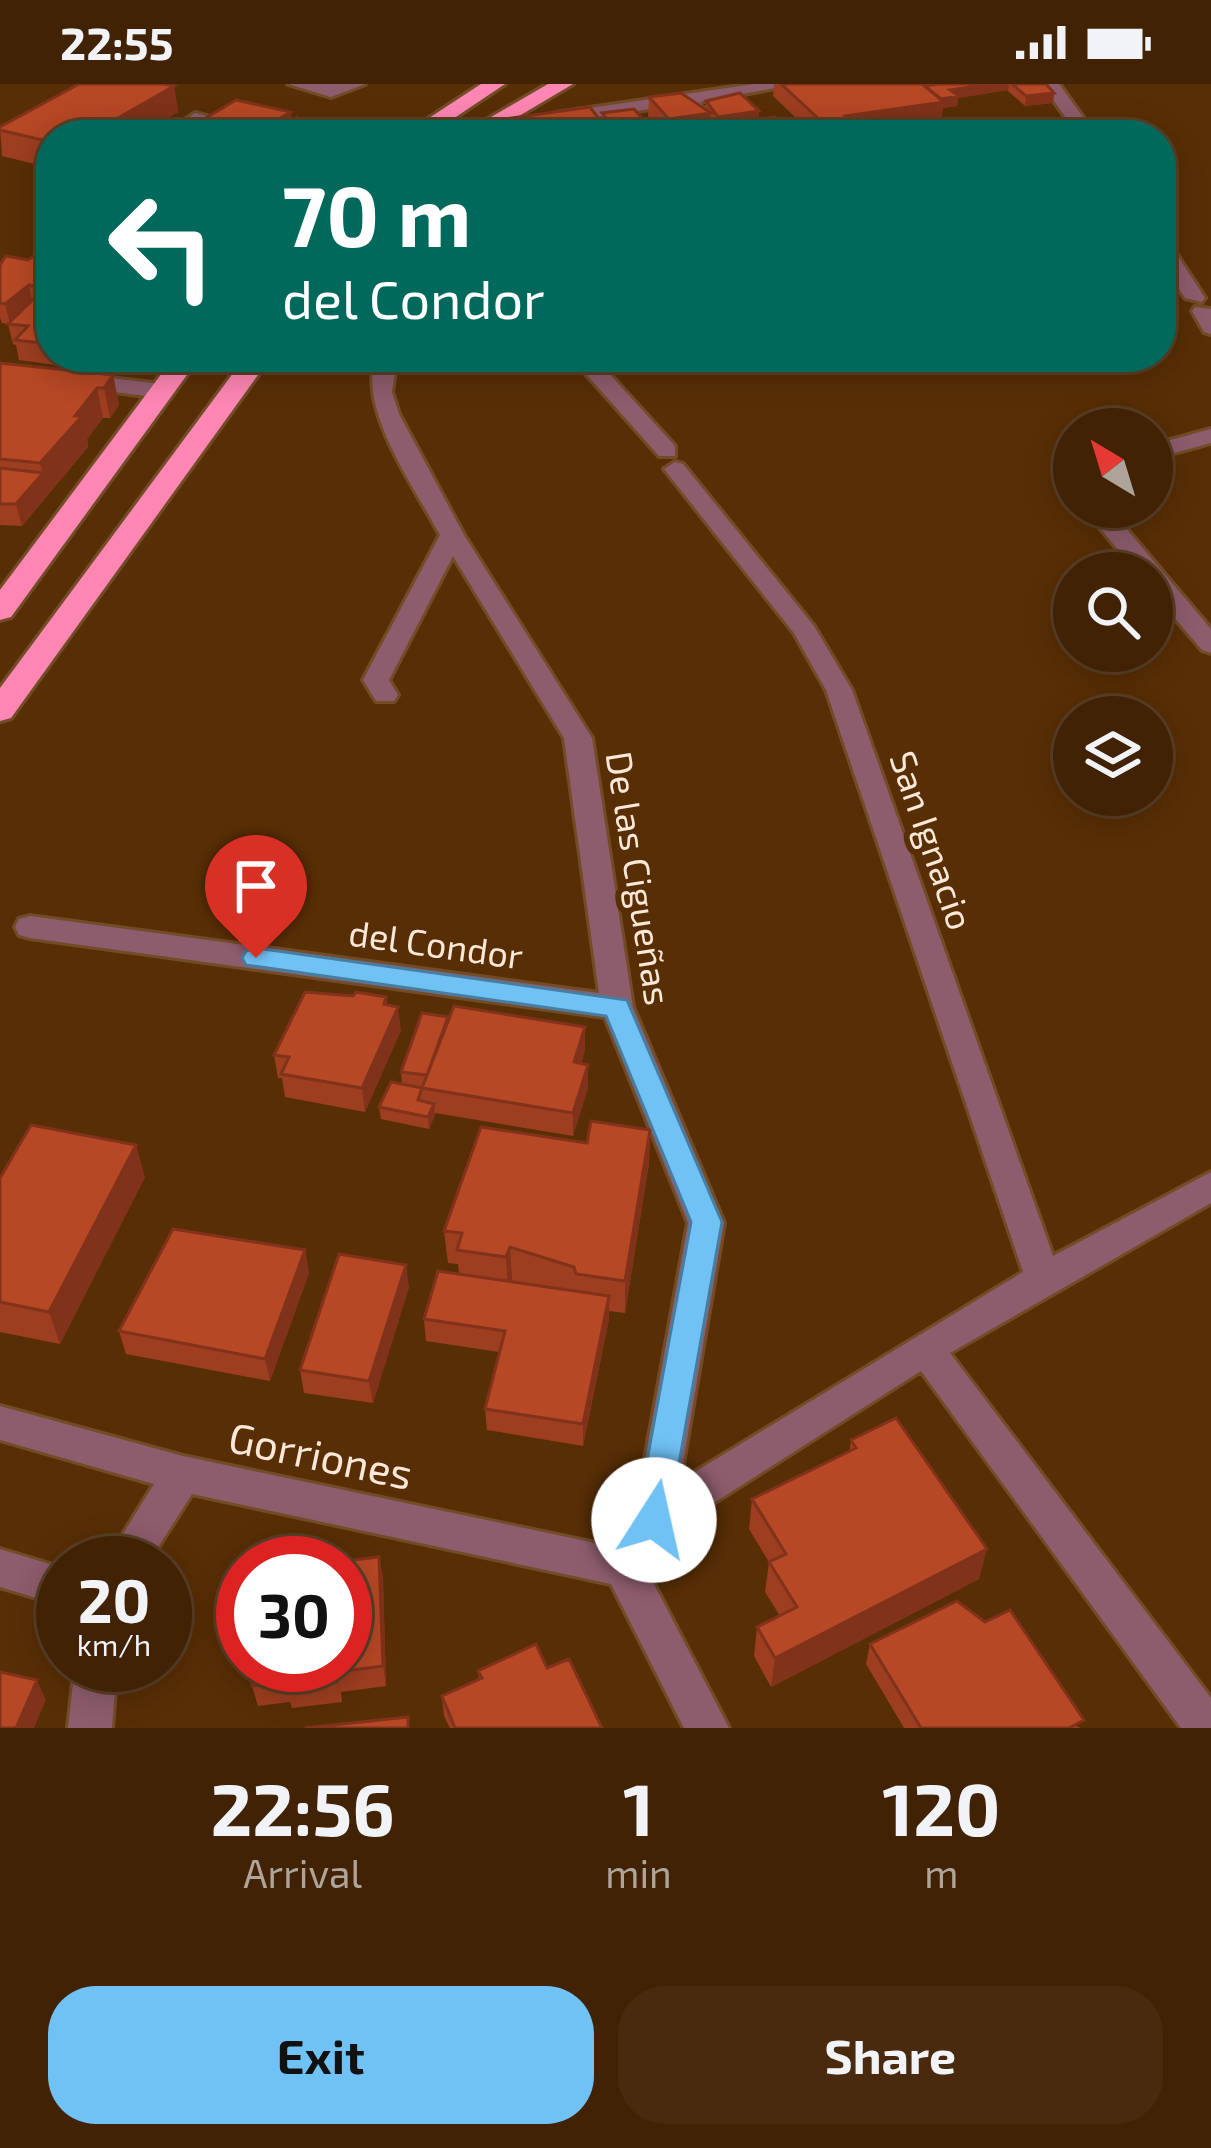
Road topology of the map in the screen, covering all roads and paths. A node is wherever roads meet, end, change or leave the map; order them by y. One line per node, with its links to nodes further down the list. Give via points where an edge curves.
1 (296, 84): 2 (street, via 331,92)
2 (357, 84)
3 (495, 84): 11 (highway)
4 (563, 84): 12 (highway)
5 (789, 84): 7 (street)
6 (1050, 84): 16 (street)
7 (688, 99): 8 (street); 15 (street)
8 (585, 115): 13 (street); 14 (street)
9 (201, 117): 10 (street)
10 (196, 120)
11 (438, 120)
12 (497, 120)
13 (551, 120)
14 (590, 120)
15 (707, 120)
16 (1076, 120)
17 (1176, 271): 18 (street)
18 (1203, 312)
19 (0, 371): 24 (street)
20 (175, 372): 24 (highway)
21 (247, 372): 32 (highway)
22 (384, 372): 28 (street, De las Cigueñas, via 388,414)
23 (595, 372): 36 (street, San Ignacio, via 805,631 839,690)
24 (160, 391): 29 (highway)
25 (1211, 436): 26 (street)
26 (1173, 446)
27 (1113, 528): 30 (street)
28 (452, 535): 31 (street, via 376,680); 34 (street, De las Cigueñas, via 578,738)
29 (0, 611)
30 (1211, 645)
31 (385, 694)
32 (0, 711)
33 (30, 927): 34 (street, del Condor)
34 (617, 1007): 40 (street, De las Cigueñas, via 706,1222)
35 (1211, 1186): 36 (street)
36 (1043, 1277): 37 (street)
37 (925, 1348): 40 (street); 48 (street)
38 (0, 1423): 39 (street, Gorriones)
39 (183, 1474): 41 (street); 43 (street, Gorriones)
40 (654, 1520): 43 (street, De las Cigueñas)
41 (143, 1536)
42 (0, 1568): 44 (street)
43 (624, 1568): 47 (street)
44 (36, 1579)
45 (93, 1692): 46 (street)
46 (90, 1728)
47 (707, 1728)
48 (1207, 1728)

